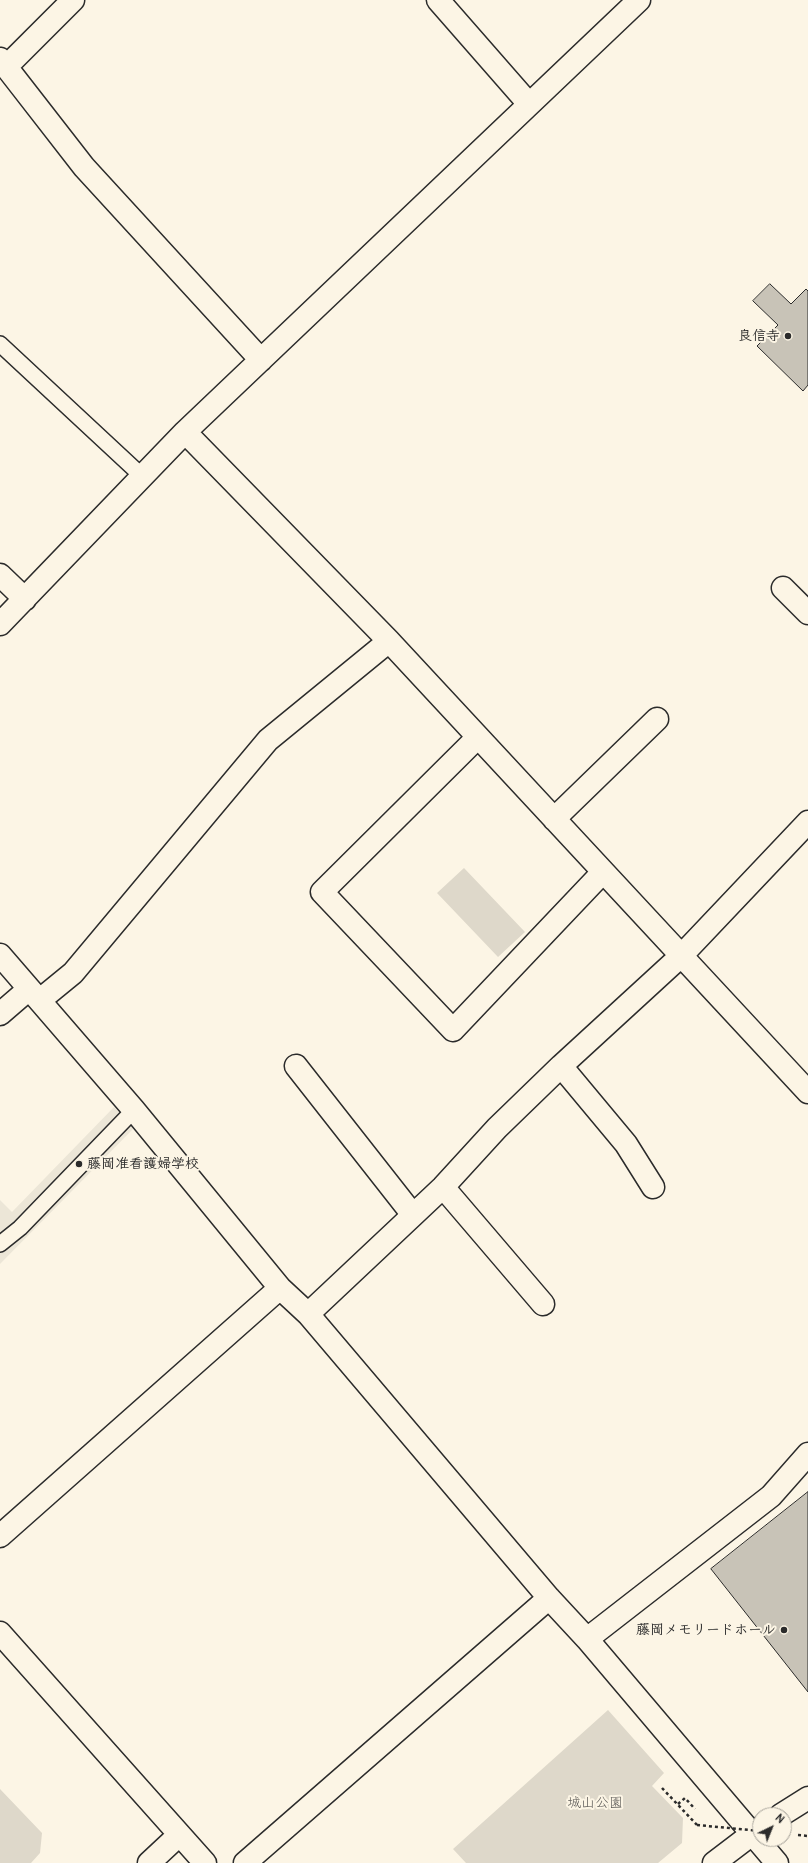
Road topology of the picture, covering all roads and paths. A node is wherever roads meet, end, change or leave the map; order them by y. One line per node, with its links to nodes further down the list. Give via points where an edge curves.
1 (73, 0): 4 (street)
2 (438, 0): 5 (street)
3 (639, 0): 5 (street)
4 (3, 63): 7 (street, via 84,167)
5 (530, 104): 7 (street)
6 (0, 344): 9 (lane)
7 (261, 360): 8 (street)
8 (185, 432): 9 (street); 15 (street)
9 (143, 477): 12 (street)
10 (0, 575): 12 (street)
11 (783, 588): 13 (street)
12 (25, 599): 14 (street)
13 (808, 613)
14 (0, 624)
15 (389, 641): 17 (street); 23 (street, via 268,740 73,973)
16 (657, 719): 18 (street)
17 (478, 737): 18 (street); 20 (street, via 322,892 453,1030)
18 (554, 819): 20 (street)
19 (808, 822): 22 (street)
20 (603, 872): 22 (street)
21 (0, 955): 23 (street)
22 (682, 956): 26 (street); 27 (street)
23 (34, 995): 24 (street); 28 (street)
24 (0, 1014)
25 (296, 1066): 31 (street)
26 (561, 1066): 29 (street, via 497,1128); 30 (street, via 626,1144)
27 (808, 1092)
28 (134, 1110): 32 (lane, via 20,1228); 33 (street)
29 (443, 1187): 31 (street); 34 (street)
30 (653, 1187)
31 (413, 1215): 35 (street)
32 (0, 1244)
33 (280, 1288): 35 (street); 37 (street)
34 (543, 1304)
35 (308, 1314): 38 (street)
36 (808, 1454): 40 (street, via 771,1496)
37 (0, 1536)
38 (549, 1598): 40 (street); 53 (street)
39 (0, 1633): 48 (street)
40 (587, 1639): 46 (street)
41 (662, 1788): 43 (path)
42 (808, 1798): 44 (street)
43 (678, 1804): 45 (path, via 685,1798); 47 (path, bridge, via 697,1825)
44 (792, 1808)
45 (697, 1811)
46 (752, 1825)
47 (752, 1830)
48 (180, 1835): 51 (street); 52 (street)
49 (752, 1835): 54 (street)
50 (767, 1847): 55 (street)
51 (149, 1863)
52 (205, 1863)
53 (245, 1863)
54 (714, 1863)
55 (777, 1863)

